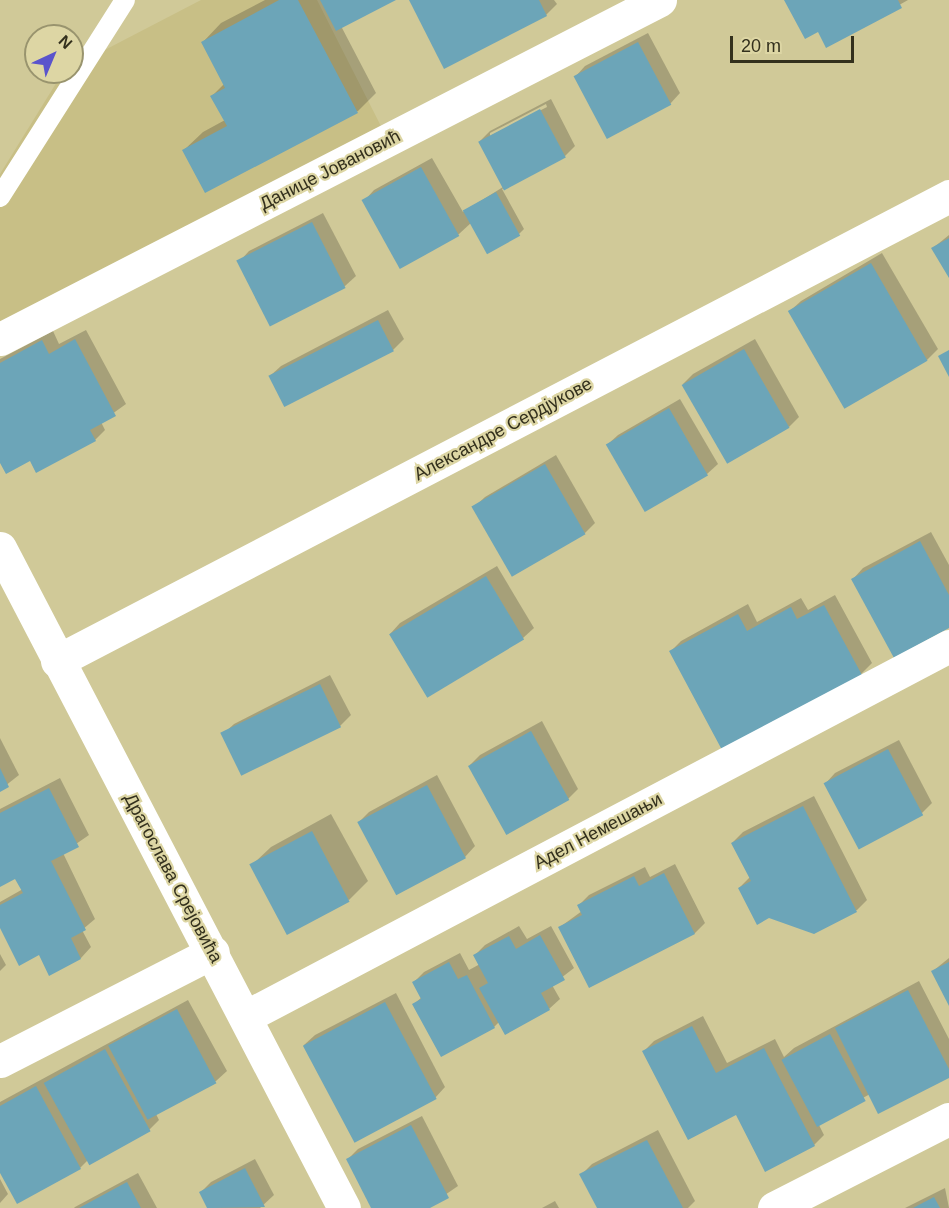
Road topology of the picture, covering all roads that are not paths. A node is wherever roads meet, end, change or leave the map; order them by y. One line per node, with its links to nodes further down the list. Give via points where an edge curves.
1 (125, 0): 4 (lane)
2 (660, 0): 5 (street, Данице Јовановић)
3 (949, 196): 8 (street, Александре Сердјукове)
4 (0, 197)
5 (0, 339)
6 (0, 548): 8 (street, Драгослава Срејовића)
7 (949, 646): 10 (street, Адел Немешањи)
8 (57, 661): 9 (street, Драгослава Срејовића)
9 (213, 952): 10 (street, Драгослава Срејовића); 11 (street)
10 (247, 1016): 13 (street, Драгослава Срејовића)
11 (0, 1061)
12 (949, 1119): 14 (street)
13 (344, 1208)
14 (774, 1208)

